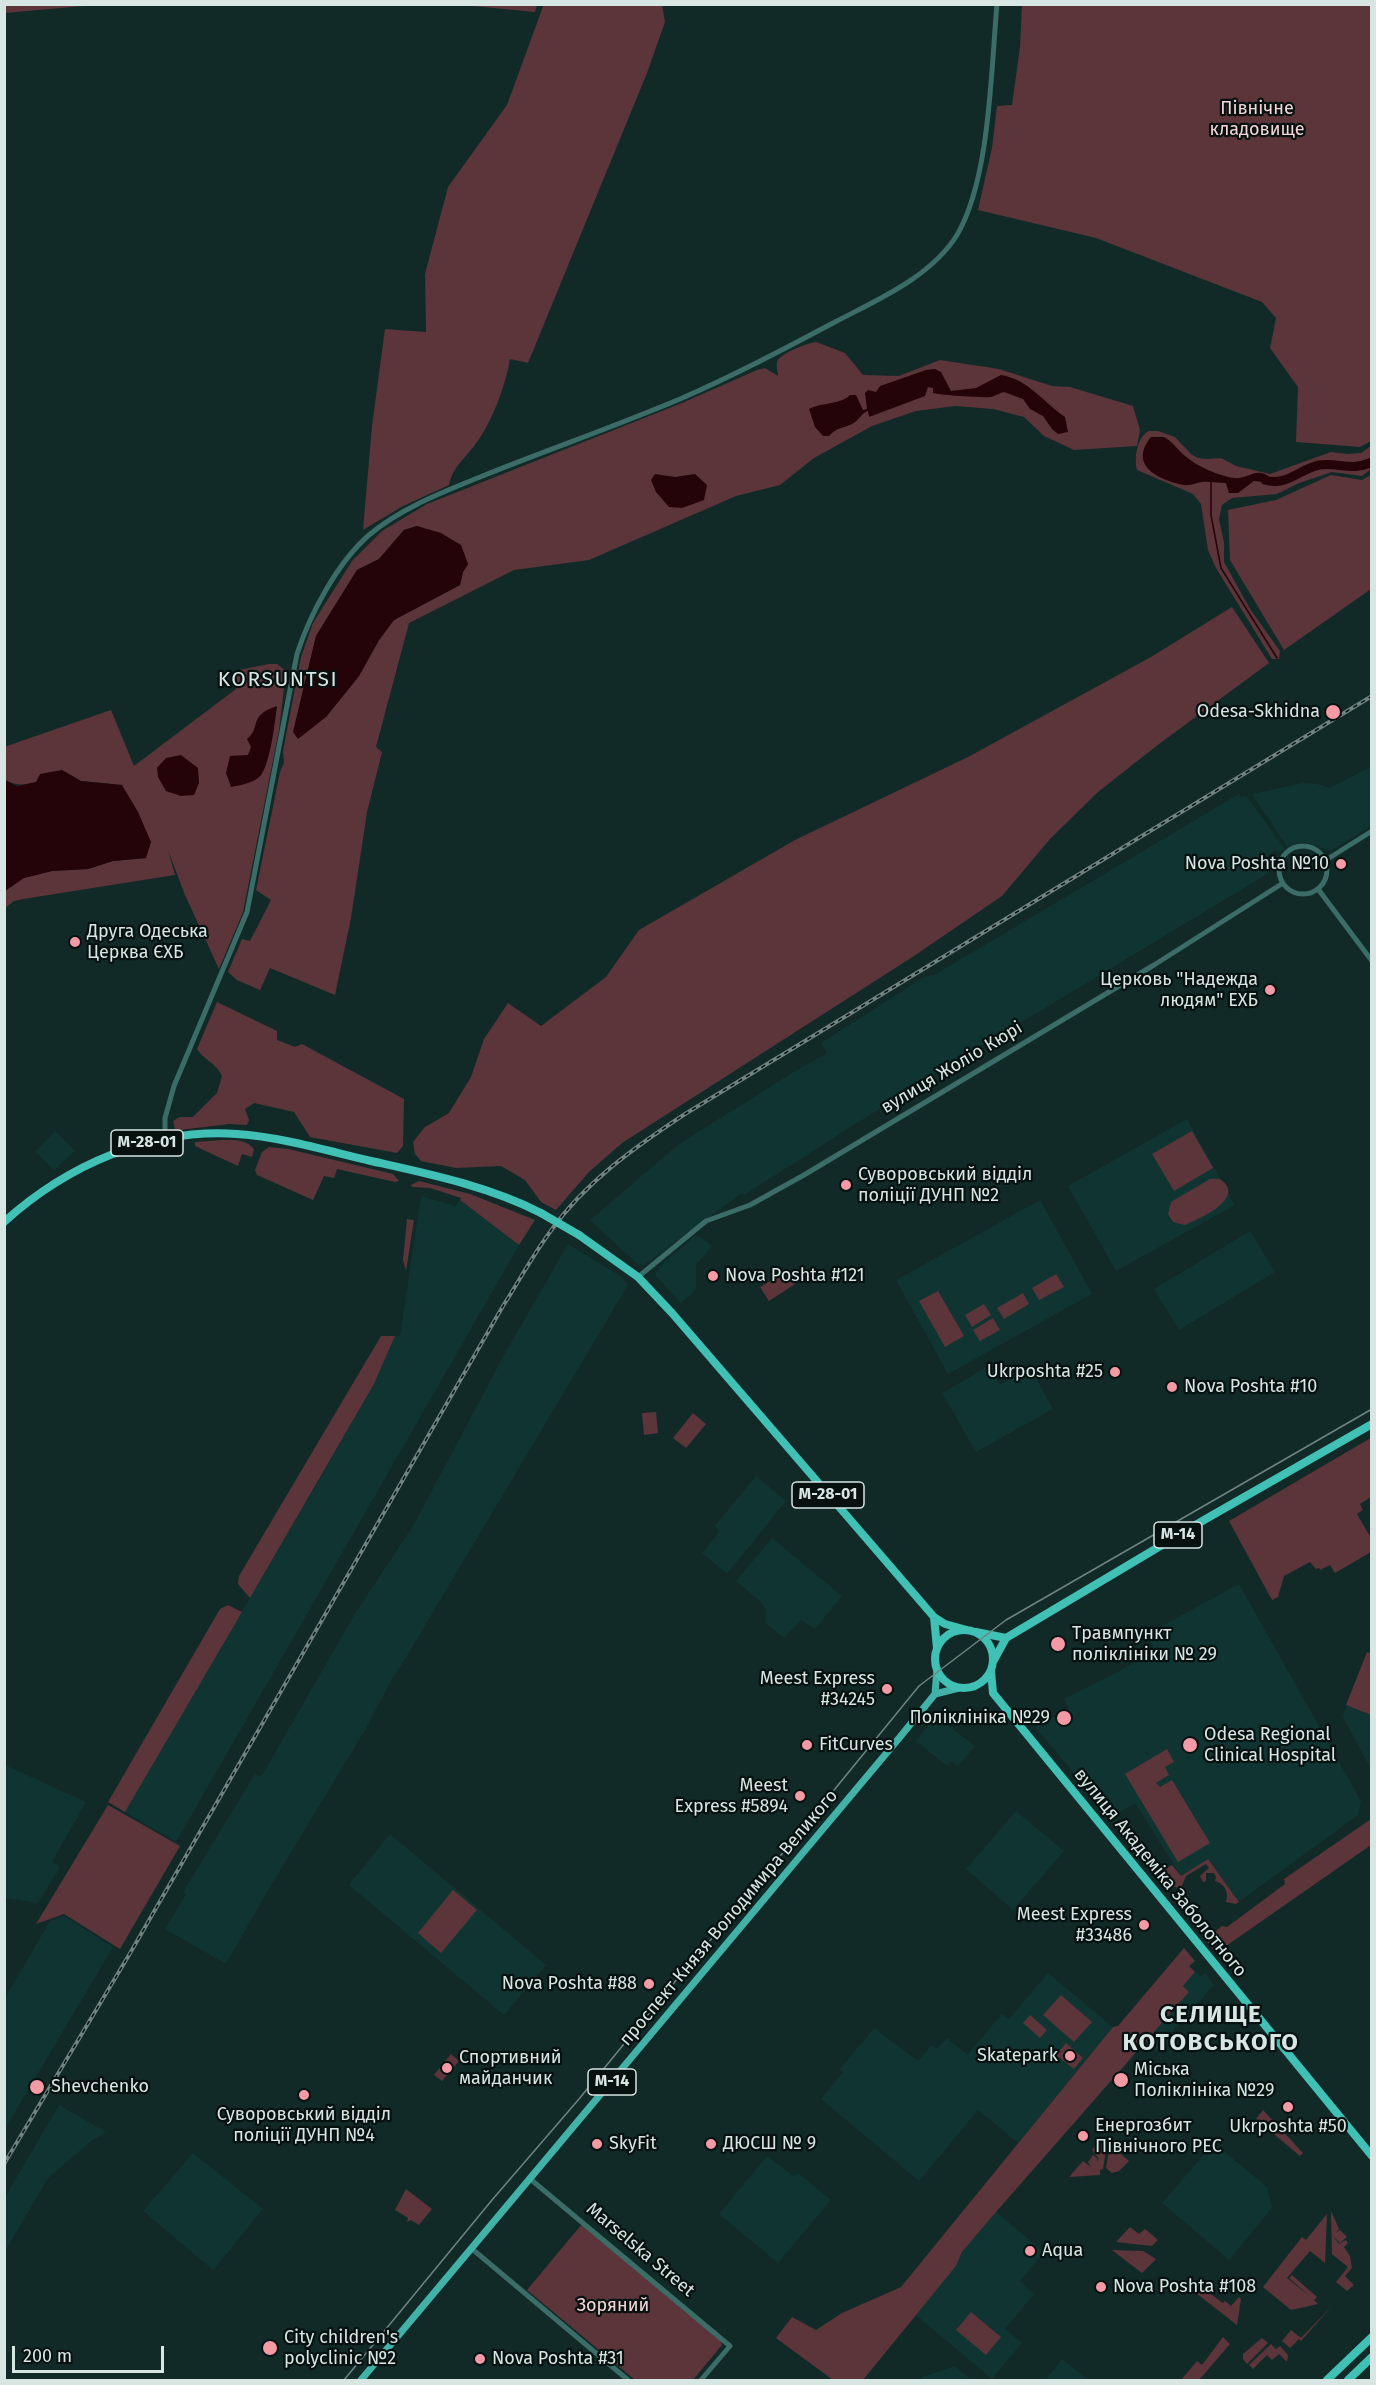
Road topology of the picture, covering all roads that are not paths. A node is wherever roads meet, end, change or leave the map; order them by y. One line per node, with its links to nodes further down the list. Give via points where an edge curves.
1 (997, 4): 7 (street, via 984,144 974,189 956,236 928,266 884,296 680,399 451,489 405,511 371,534 342,567 310,620 297,654 247,912 174,1086 165,1118)
2 (1371, 831): 3 (street)
3 (1326, 860): 4 (street, via 1307,846 1288,851 1279,868); 5 (street, via 1327,876)
4 (1283, 883): 5 (street, via 1296,893); 9 (street, вулиця Жоліо Кюрі, via 804,1176 750,1205 706,1221)
5 (1318, 889): 6 (street)
6 (1371, 962)
7 (165, 1140): 8 (highway, М-28-01, via 136,1145 64,1176); 9 (highway, М-28-01, bridge, via 217,1134 260,1137 467,1183 541,1213)
8 (4, 1222)
9 (638, 1277): 11 (highway, М-28-01)
10 (1371, 1424): 14 (highway, М-14)
11 (934, 1617): 12 (highway, М-28-01); 15 (highway)
12 (967, 1630): 13 (highway); 15 (highway, via 948,1635)
13 (976, 1632): 14 (highway); 16 (highway, via 990,1646)
14 (1006, 1638): 16 (highway)
15 (937, 1650): 17 (highway)
16 (993, 1662): 18 (highway)
17 (937, 1669): 19 (highway, via 944,1680); 22 (main road)
18 (991, 1671): 20 (highway); 21 (highway)
19 (959, 1688): 20 (highway); 22 (main road)
20 (969, 1688): 21 (highway)
21 (993, 1693): 23 (highway, вулиця Академіка Заболотного)
22 (935, 1694): 24 (main road, проспект Князя Володимира Великого / М-14)
23 (1371, 2156)
24 (529, 2178): 25 (main road, проспект Князя Володимира Великого / М-14); 30 (street, Marselska Street, via 730,2346)
25 (471, 2248): 28 (main road, проспект Князя Володимира Великого / М-14); 29 (street)
26 (1371, 2337): 31 (highway)
27 (1371, 2357): 32 (highway)
28 (361, 2380)
29 (628, 2380)
30 (702, 2380)
31 (1327, 2380)
32 (1348, 2380)

